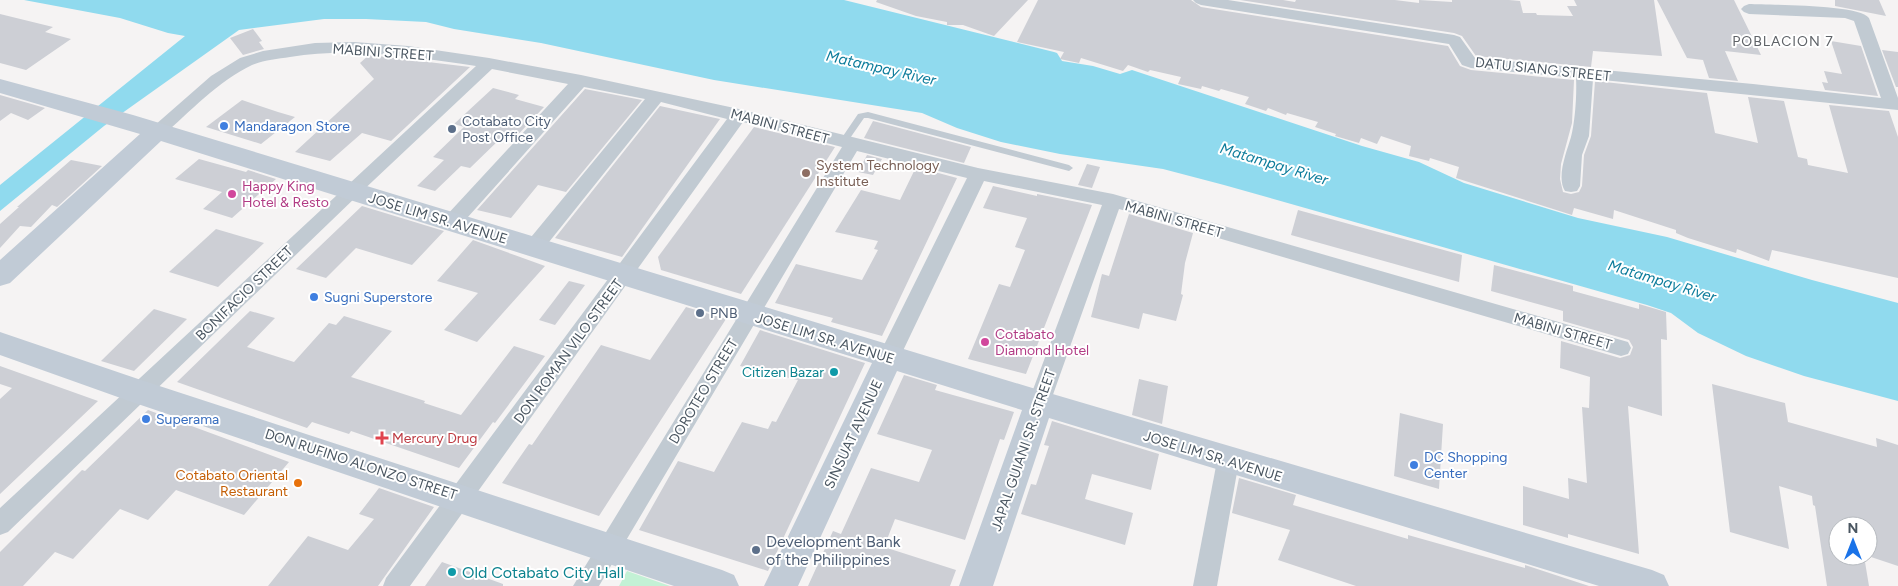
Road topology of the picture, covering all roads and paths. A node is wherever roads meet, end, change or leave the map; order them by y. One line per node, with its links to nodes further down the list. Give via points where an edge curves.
1 (1201, 0): 5 (street, DATU SIANG STREET, via 1454,40 1471,63)
2 (1855, 7): 3 (street); 9 (street)
3 (1749, 9)
4 (489, 64): 6 (street, MABINI STREET); 11 (street, MABINI STREET, via 408,50 315,48 276,53 233,69); 16 (street, BONIFACIO STREET)
5 (1584, 73): 9 (street, DATU SIANG STREET); 15 (street, via 1580,136 1573,155)
6 (581, 80): 8 (street, MABINI STREET); 18 (street)
7 (0, 86): 11 (main road, JOSE LIM SR. AVENUE)
8 (657, 96): 10 (street, MABINI STREET); 19 (street)
9 (1895, 105)
10 (739, 115): 12 (street, MABINI STREET); 20 (street, DON ROMAN VILO STREET)
11 (156, 132): 16 (main road, JOSE LIM SR. AVENUE); 21 (main road, MABINI STREET)
12 (848, 144): 13 (lane, via 861,116 868,115); 14 (street, MABINI STREET); 22 (street, DOROTEO STREET)
13 (1069, 168)
14 (978, 174): 17 (street, MABINI STREET); 25 (street, SINSUAT AVENUE)
15 (1571, 186)
16 (351, 191): 18 (main road, JOSE LIM SR. AVENUE); 26 (street, BONIFACIO STREET)
17 (1113, 201): 24 (street, MABINI STREET); 27 (street, JAPAL GUIANI SR. STREET)
18 (452, 222): 19 (main road, JOSE LIM SR. AVENUE)
19 (534, 247): 20 (main road, JOSE LIM SR. AVENUE)
20 (623, 275): 22 (main road, JOSE LIM SR. AVENUE); 29 (street, DON ROMAN VILO STREET)
21 (0, 276)
22 (749, 314): 25 (main road, JOSE LIM SR. AVENUE); 31 (street, DOROTEO STREET)
23 (0, 342): 26 (main road, DON RUFINO ALONZO STREET)
24 (1621, 348)
25 (889, 357): 27 (main road, JOSE LIM SR. AVENUE); 35 (main road, SINSUAT AVENUE)
26 (140, 392): 29 (main road, DON RUFINO ALONZO STREET); 30 (street, BONIFACIO STREET)
27 (1039, 404): 28 (main road, JOSE LIM SR. AVENUE); 36 (main road, JAPAL GUIANI SR. STREET)
28 (1228, 461): 37 (street); 38 (main road, JOSE LIM SR. AVENUE)
29 (460, 497): 31 (main road, DON RUFINO ALONZO STREET); 32 (street, DON ROMAN VILO STREET)
30 (0, 524)
31 (608, 547): 33 (street, DOROTEO STREET); 34 (main road, DON RUFINO ALONZO STREET)
32 (396, 586)
33 (585, 586)
34 (722, 586)
35 (781, 586)
36 (976, 586)
37 (1205, 586)
38 (1652, 586)

